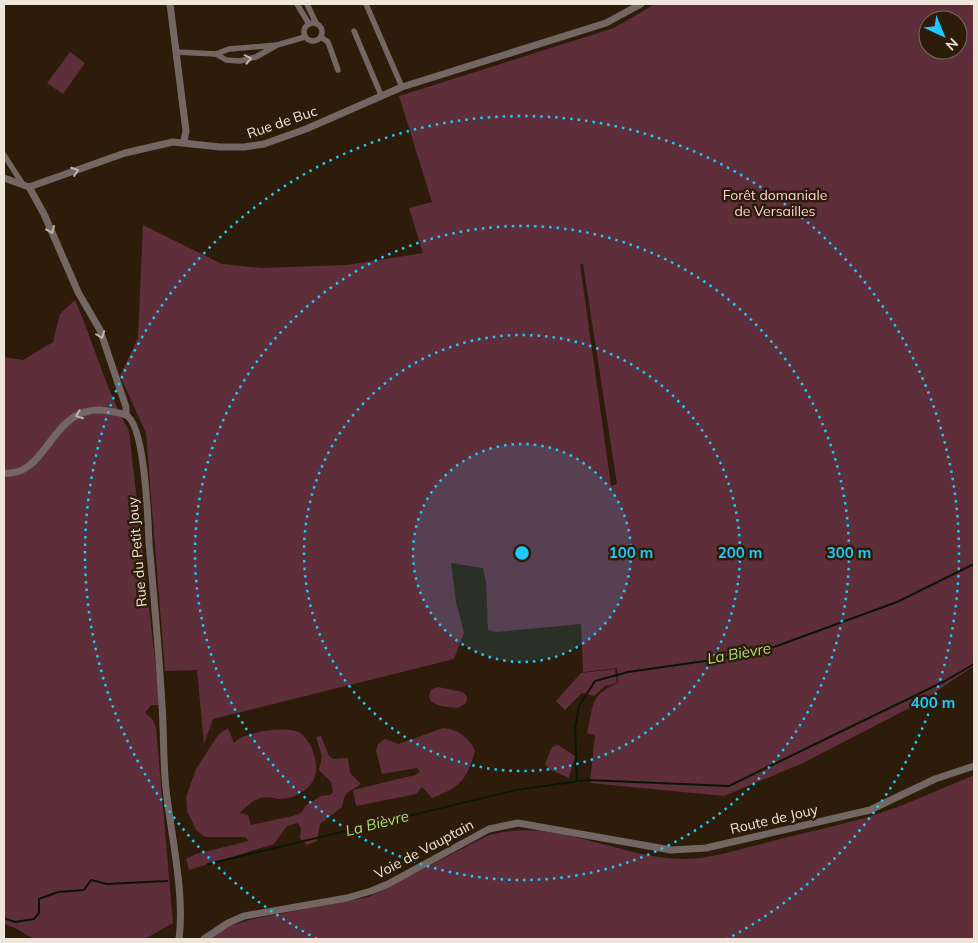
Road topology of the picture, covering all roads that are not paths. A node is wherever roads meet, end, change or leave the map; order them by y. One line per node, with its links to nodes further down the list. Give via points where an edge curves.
1 (170, 4): 11 (street)
2 (296, 4): 6 (street)
3 (307, 4): 6 (street)
4 (366, 4): 14 (street)
5 (641, 4): 14 (street, Rue de Buc, via 606,23)
6 (313, 24): 8 (street, via 304,31); 9 (street, via 322,29)
7 (354, 31): 15 (street)
8 (305, 37): 9 (street, via 314,42); 10 (street)
9 (321, 37): 13 (street, via 328,42)
10 (277, 45): 12 (street); 12 (street, one-way to 10, via 226,60 240,61 256,57)
11 (176, 52): 12 (street); 16 (street, via 186,131)
12 (216, 54)
13 (338, 70)
14 (402, 87): 15 (street, Rue de Buc)
15 (382, 95): 16 (street, Rue de Buc, via 264,144 220,147)
16 (184, 141): 20 (street, Rue de Buc, one-way to 16, via 125,153)
17 (4, 155): 19 (street)
18 (4, 178): 19 (street)
19 (22, 183): 20 (street)
20 (29, 187): 21 (street, Rue du Petit Jouy, one-way to 21, via 78,292 100,330)
21 (126, 415): 22 (street, one-way to 22, via 94,410 72,417 34,462 17,472); 25 (street, Rue du Petit Jouy, via 134,423 138,435 144,480)
22 (4, 474)
23 (974, 766): 24 (street, Route de Jouy, via 935,779 870,810 706,848 671,850)
24 (572, 832): 26 (street, Voie de Vauptain, via 518,823 489,829 370,891 244,916)
25 (179, 939)
26 (204, 939)

